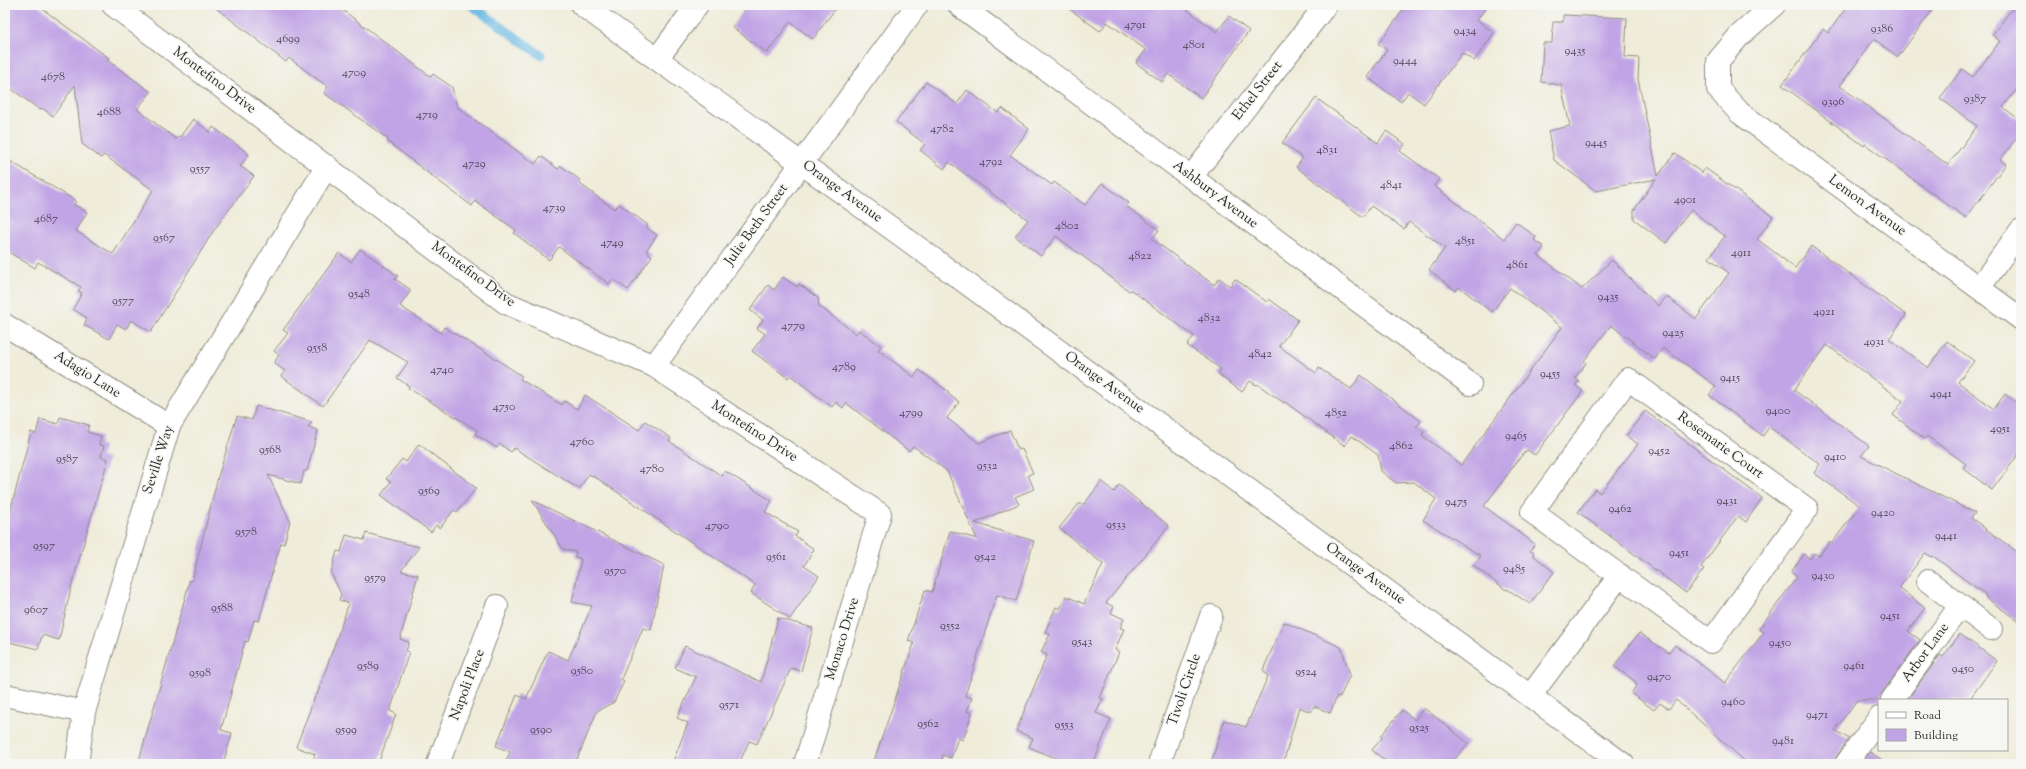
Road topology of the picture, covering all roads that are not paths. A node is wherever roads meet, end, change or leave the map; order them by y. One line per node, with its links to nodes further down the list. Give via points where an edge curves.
1 (113, 5): 10 (street, Montefino Drive)
2 (582, 5): 8 (street, Orange Avenue)
3 (697, 5): 8 (street)
4 (917, 5): 9 (street, Julie Beth Street)
5 (959, 5): 11 (street, Ashbury Avenue)
6 (1326, 5): 11 (street, Ethel Street)
7 (1774, 5): 13 (street, Lemon Avenue, via 1739,36 1718,61 1718,89 1740,113)
8 (657, 59): 9 (street, Orange Avenue)
9 (802, 163): 16 (street, Julie Beth Street); 27 (street, Orange Avenue)
10 (327, 166): 16 (street, Montefino Drive, via 506,303); 18 (street, Seville Way)
11 (1191, 177): 17 (street, Ashbury Avenue)
12 (2021, 230): 13 (street)
13 (1979, 288): 14 (street, Lemon Avenue)
14 (2021, 319)
15 (5, 324): 18 (street, Adagio Lane)
16 (654, 366): 19 (street, Montefino Drive)
17 (1470, 384)
18 (168, 426): 29 (street, Seville Way)
19 (880, 514): 33 (street, Monaco Drive)
20 (1620, 575): 20 (street, Rosemarie Court, via 1711,642 1807,510 1628,380 1532,512); 27 (street)
21 (1928, 581): 23 (street)
22 (497, 606): 32 (street, Napoli Place)
23 (1960, 606): 25 (street); 28 (street, Arbor Lane)
24 (1211, 616): 34 (street, Tivoli Circle)
25 (1991, 629)
26 (5, 695): 29 (street)
27 (1531, 695): 35 (street, Orange Avenue)
28 (1893, 699)
29 (84, 712): 31 (street, Seville Way)
30 (1878, 719): 36 (street)
31 (77, 764)
32 (438, 764)
33 (805, 764)
34 (1159, 764)
35 (1623, 764)
36 (1846, 764)

